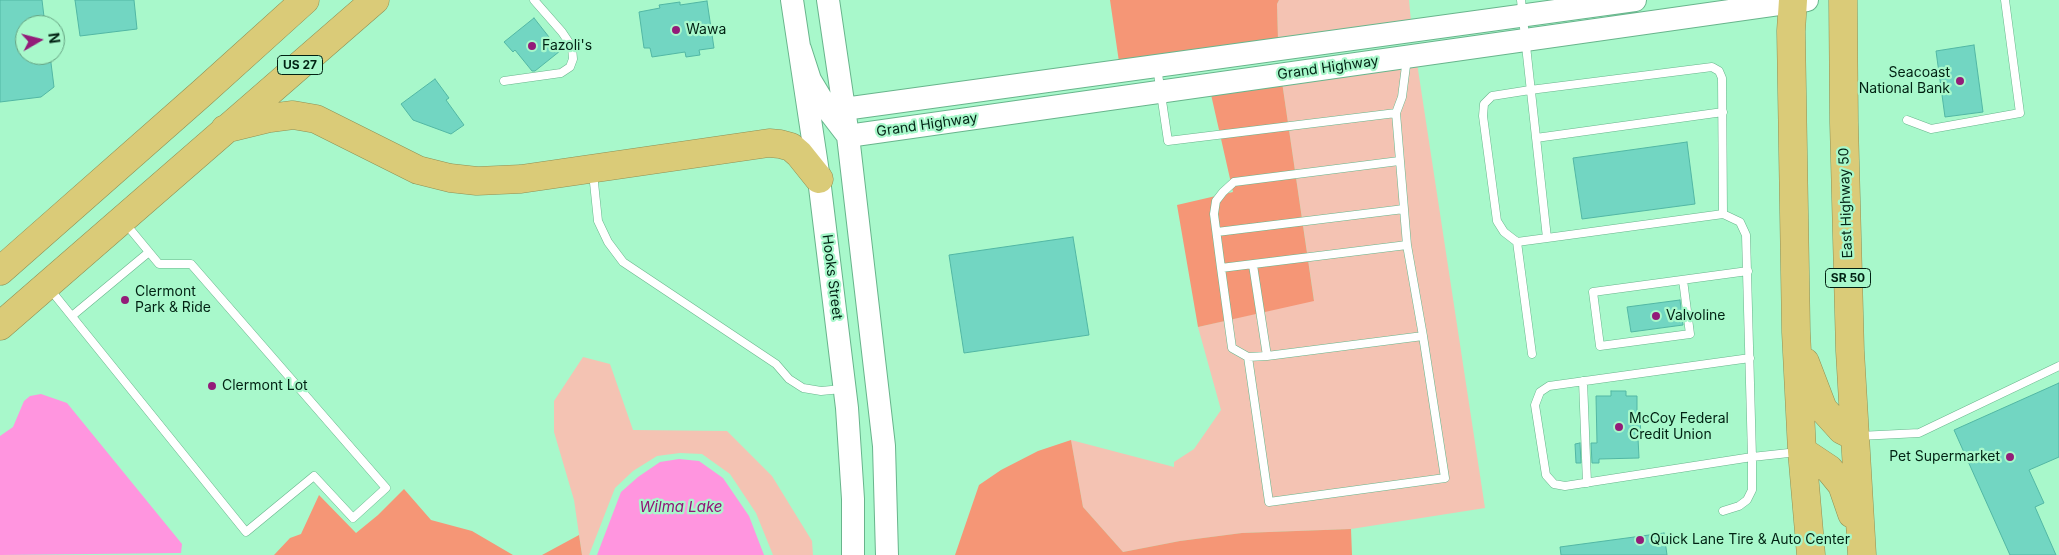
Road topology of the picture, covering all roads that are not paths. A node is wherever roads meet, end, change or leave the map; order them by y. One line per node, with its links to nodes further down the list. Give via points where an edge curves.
1 (305, 0): 27 (highway)
2 (375, 0): 22 (highway, US 27)
3 (534, 0): 15 (lane, via 572,47 573,59 570,67 561,73)
4 (792, 0): 12 (street, Hooks Street)
5 (828, 0): 21 (street)
6 (1635, 0): 10 (street, Grand Highway)
7 (1843, 0): 53 (highway, East Highway 50 / SR 50)
8 (2005, 0): 20 (lane, via 2020,113 1931,129)
9 (1797, 1): 11 (street, Grand Highway); 44 (highway, via 1791,31)
10 (1522, 8): 11 (lane); 14 (street, Grand Highway)
11 (1525, 39): 13 (street, Grand Highway); 16 (lane)
12 (800, 49): 21 (street, via 810,80); 26 (street, Hooks Street)
13 (1407, 56): 17 (street, Grand Highway); 19 (lane, via 1402,96)
14 (1156, 66): 17 (lane); 21 (street, Grand Highway)
15 (504, 81)
16 (1530, 90): 18 (lane, via 1712,67 1722,78); 23 (lane); 33 (lane, via 1492,96 1484,104 1496,221)
17 (1160, 92): 19 (lane, via 1168,141); 21 (street, Grand Highway)
18 (1723, 112): 23 (lane); 29 (lane)
19 (1396, 113): 24 (lane)
20 (1907, 120)
21 (844, 123): 26 (street, via 832,135); 59 (street, via 884,446)
22 (225, 129): 25 (highway, via 293,115 316,120 418,170 477,181 521,179); 30 (highway, US 27)
23 (1536, 138): 32 (lane)
24 (1399, 161): 28 (lane); 31 (lane, via 1234,182 1216,201)
25 (593, 169): 26 (highway, via 768,143 791,147); 52 (lane, via 598,221 623,262 776,364 789,379 803,388 821,391)
26 (819, 179): 52 (street, Hooks Street)
27 (79, 203): 38 (highway); 41 (highway, via 61,237)
28 (1404, 209): 31 (lane); 34 (lane)
29 (1724, 214): 32 (lane); 39 (lane, via 1740,222 1744,228)
30 (122, 220): 35 (lane); 41 (highway, US 27)
31 (1217, 232): 37 (lane)
32 (1547, 238): 33 (lane)
33 (1517, 242): 46 (lane)
34 (1407, 245): 36 (lane); 45 (lane)
35 (149, 252): 42 (lane); 42 (lane, via 159,264 190,264 386,488 353,518 314,476 246,532)
36 (1253, 264): 37 (lane); 47 (lane)
37 (1221, 268): 48 (lane, via 1232,348)
38 (0, 271)
39 (1748, 271): 40 (lane); 49 (lane)
40 (1683, 280): 40 (lane, via 1690,334 1600,346 1593,292)
41 (47, 286): 42 (lane); 43 (highway, US 27)
42 (72, 316)
43 (0, 326)
44 (1796, 332): 53 (highway, via 1823,409 1842,430); 54 (highway)
45 (1423, 336): 47 (lane); 48 (lane, via 1445,478 1269,502)
46 (1532, 354)
47 (1267, 356): 48 (lane)
48 (1248, 357)
49 (1750, 358): 51 (lane); 55 (lane)
50 (2059, 366): 53 (lane, via 1919,433)
51 (1583, 381): 56 (lane); 56 (lane, via 1549,386 1540,392 1535,404 1546,475 1554,484)
52 (845, 389): 58 (street, Hooks Street, via 853,499)
53 (1854, 436): 61 (highway, East Highway 50 / SR 50)
54 (1802, 451): 55 (lane); 60 (highway); 61 (highway, via 1829,469 1842,485)
55 (1752, 457): 56 (lane); 57 (lane, via 1752,490 1747,500)
56 (1587, 483)
57 (1723, 511)
58 (853, 555)
59 (887, 555)
60 (1811, 555)
61 (1861, 555)

